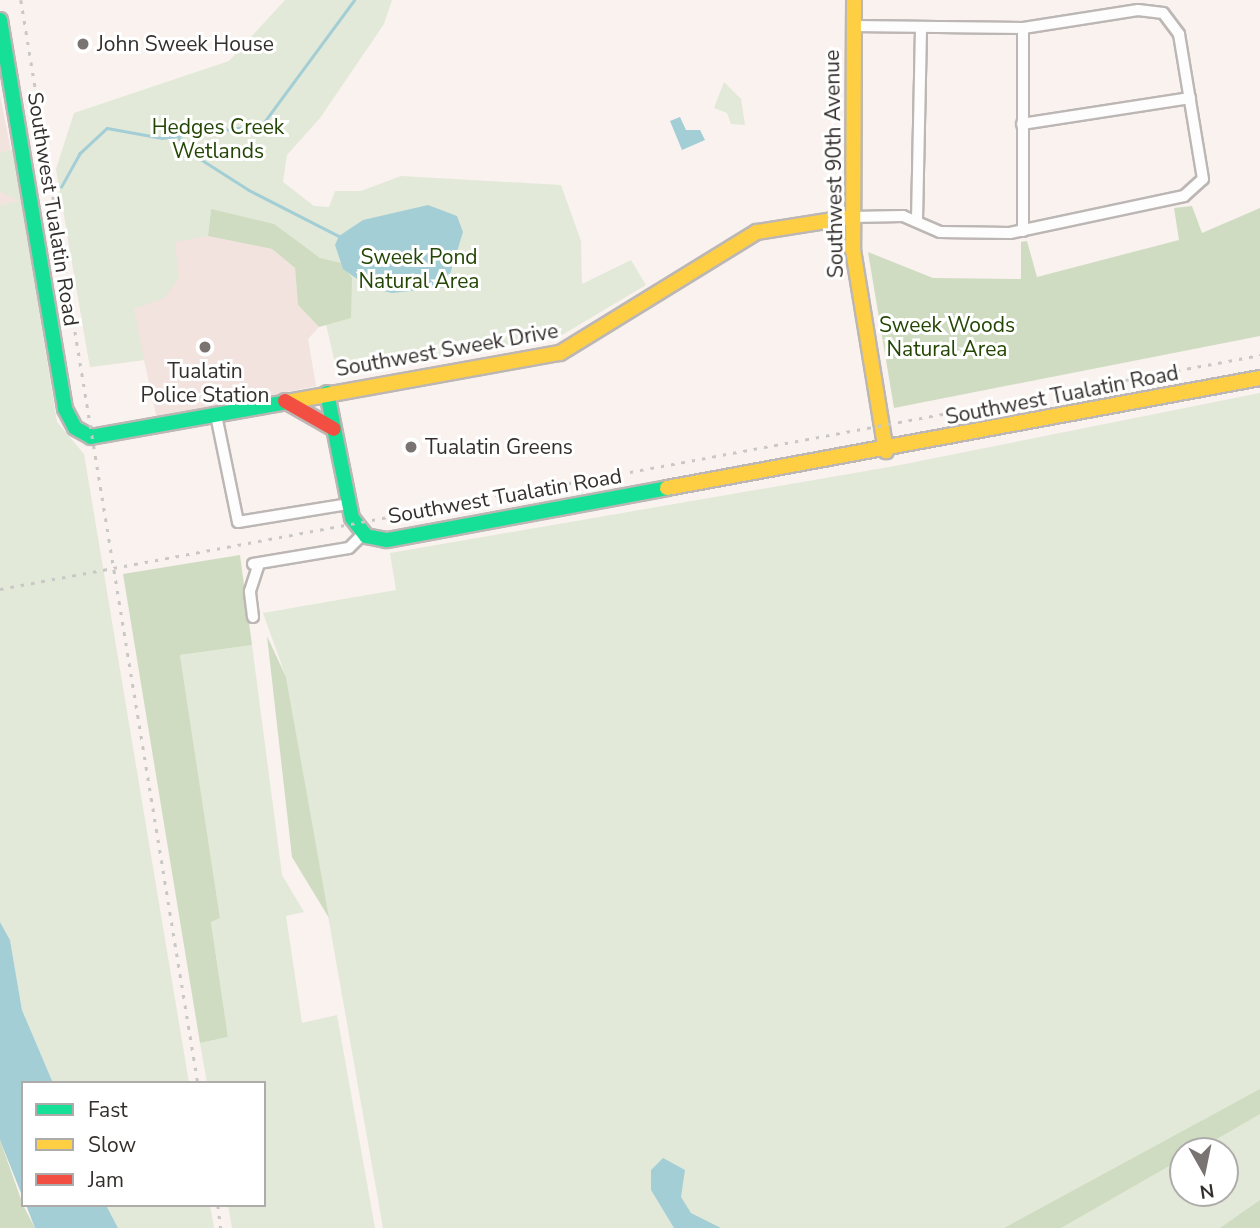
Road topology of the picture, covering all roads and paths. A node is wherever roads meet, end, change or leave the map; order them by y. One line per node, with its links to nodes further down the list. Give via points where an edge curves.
1 (854, 0): 3 (main road, Southwest 90th Avenue)
2 (0, 20): 6 (main road, Southwest Tualatin Road)
3 (853, 26): 4 (street); 9 (main road, Southwest 90th Avenue)
4 (921, 28): 5 (street); 10 (street)
5 (1023, 28): 7 (street, via 1138,10 1169,18 1179,34); 8 (street)
6 (2, 60): 15 (main road, Southwest Tualatin Road, via 72,424 85,435 102,436)
7 (1189, 98): 8 (street); 11 (street, Southwest Sweek Drive, via 1200,187)
8 (1022, 124): 11 (street)
9 (852, 216): 10 (street, Southwest Sweek Drive); 13 (main road, Southwest Sweek Drive, via 757,232 564,352); 17 (main road, Southwest 90th Avenue, via 859,302)
10 (917, 220): 11 (street, Southwest Sweek Drive, via 952,233)
11 (1023, 232)
12 (1260, 378): 17 (main road, Southwest Tualatin Road)
13 (327, 393): 14 (main road, Southwest Tualatin Road); 16 (main road, Southwest Tualatin Road)
14 (284, 400): 15 (main road, Southwest Tualatin Road); 16 (main road)
15 (216, 415): 18 (street, via 238,522)
16 (334, 429): 18 (main road, Southwest Tualatin Road)
17 (886, 451): 19 (main road, Southwest Tualatin Road, via 399,539)
18 (348, 504): 19 (main road, Southwest Tualatin Road)
19 (363, 534): 20 (street, via 349,548 256,564 250,591)
20 (253, 617)

